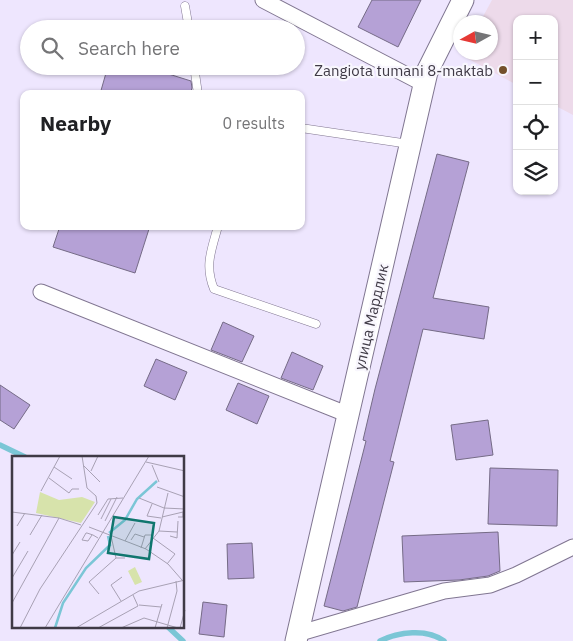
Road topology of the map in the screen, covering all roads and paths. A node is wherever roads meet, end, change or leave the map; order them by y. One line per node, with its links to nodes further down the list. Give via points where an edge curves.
1 (263, 0): 5 (street)
2 (463, 0): 8 (street, улица Мардлик)
3 (185, 6): 4 (lane)
4 (187, 20)
5 (301, 20)
6 (305, 22): 8 (street)
7 (195, 75): 9 (lane)
8 (424, 84): 11 (street, улица Мардлик)
9 (197, 90)
10 (305, 129): 11 (lane)
11 (411, 144): 15 (street, улица Мардлик)
12 (217, 230): 14 (lane, via 208,264 214,288)
13 (41, 292): 15 (street)
14 (316, 324)
15 (349, 415): 17 (street, улица Мардлик)
16 (573, 547): 17 (street, via 516,576 490,584 444,591)
17 (296, 638)

